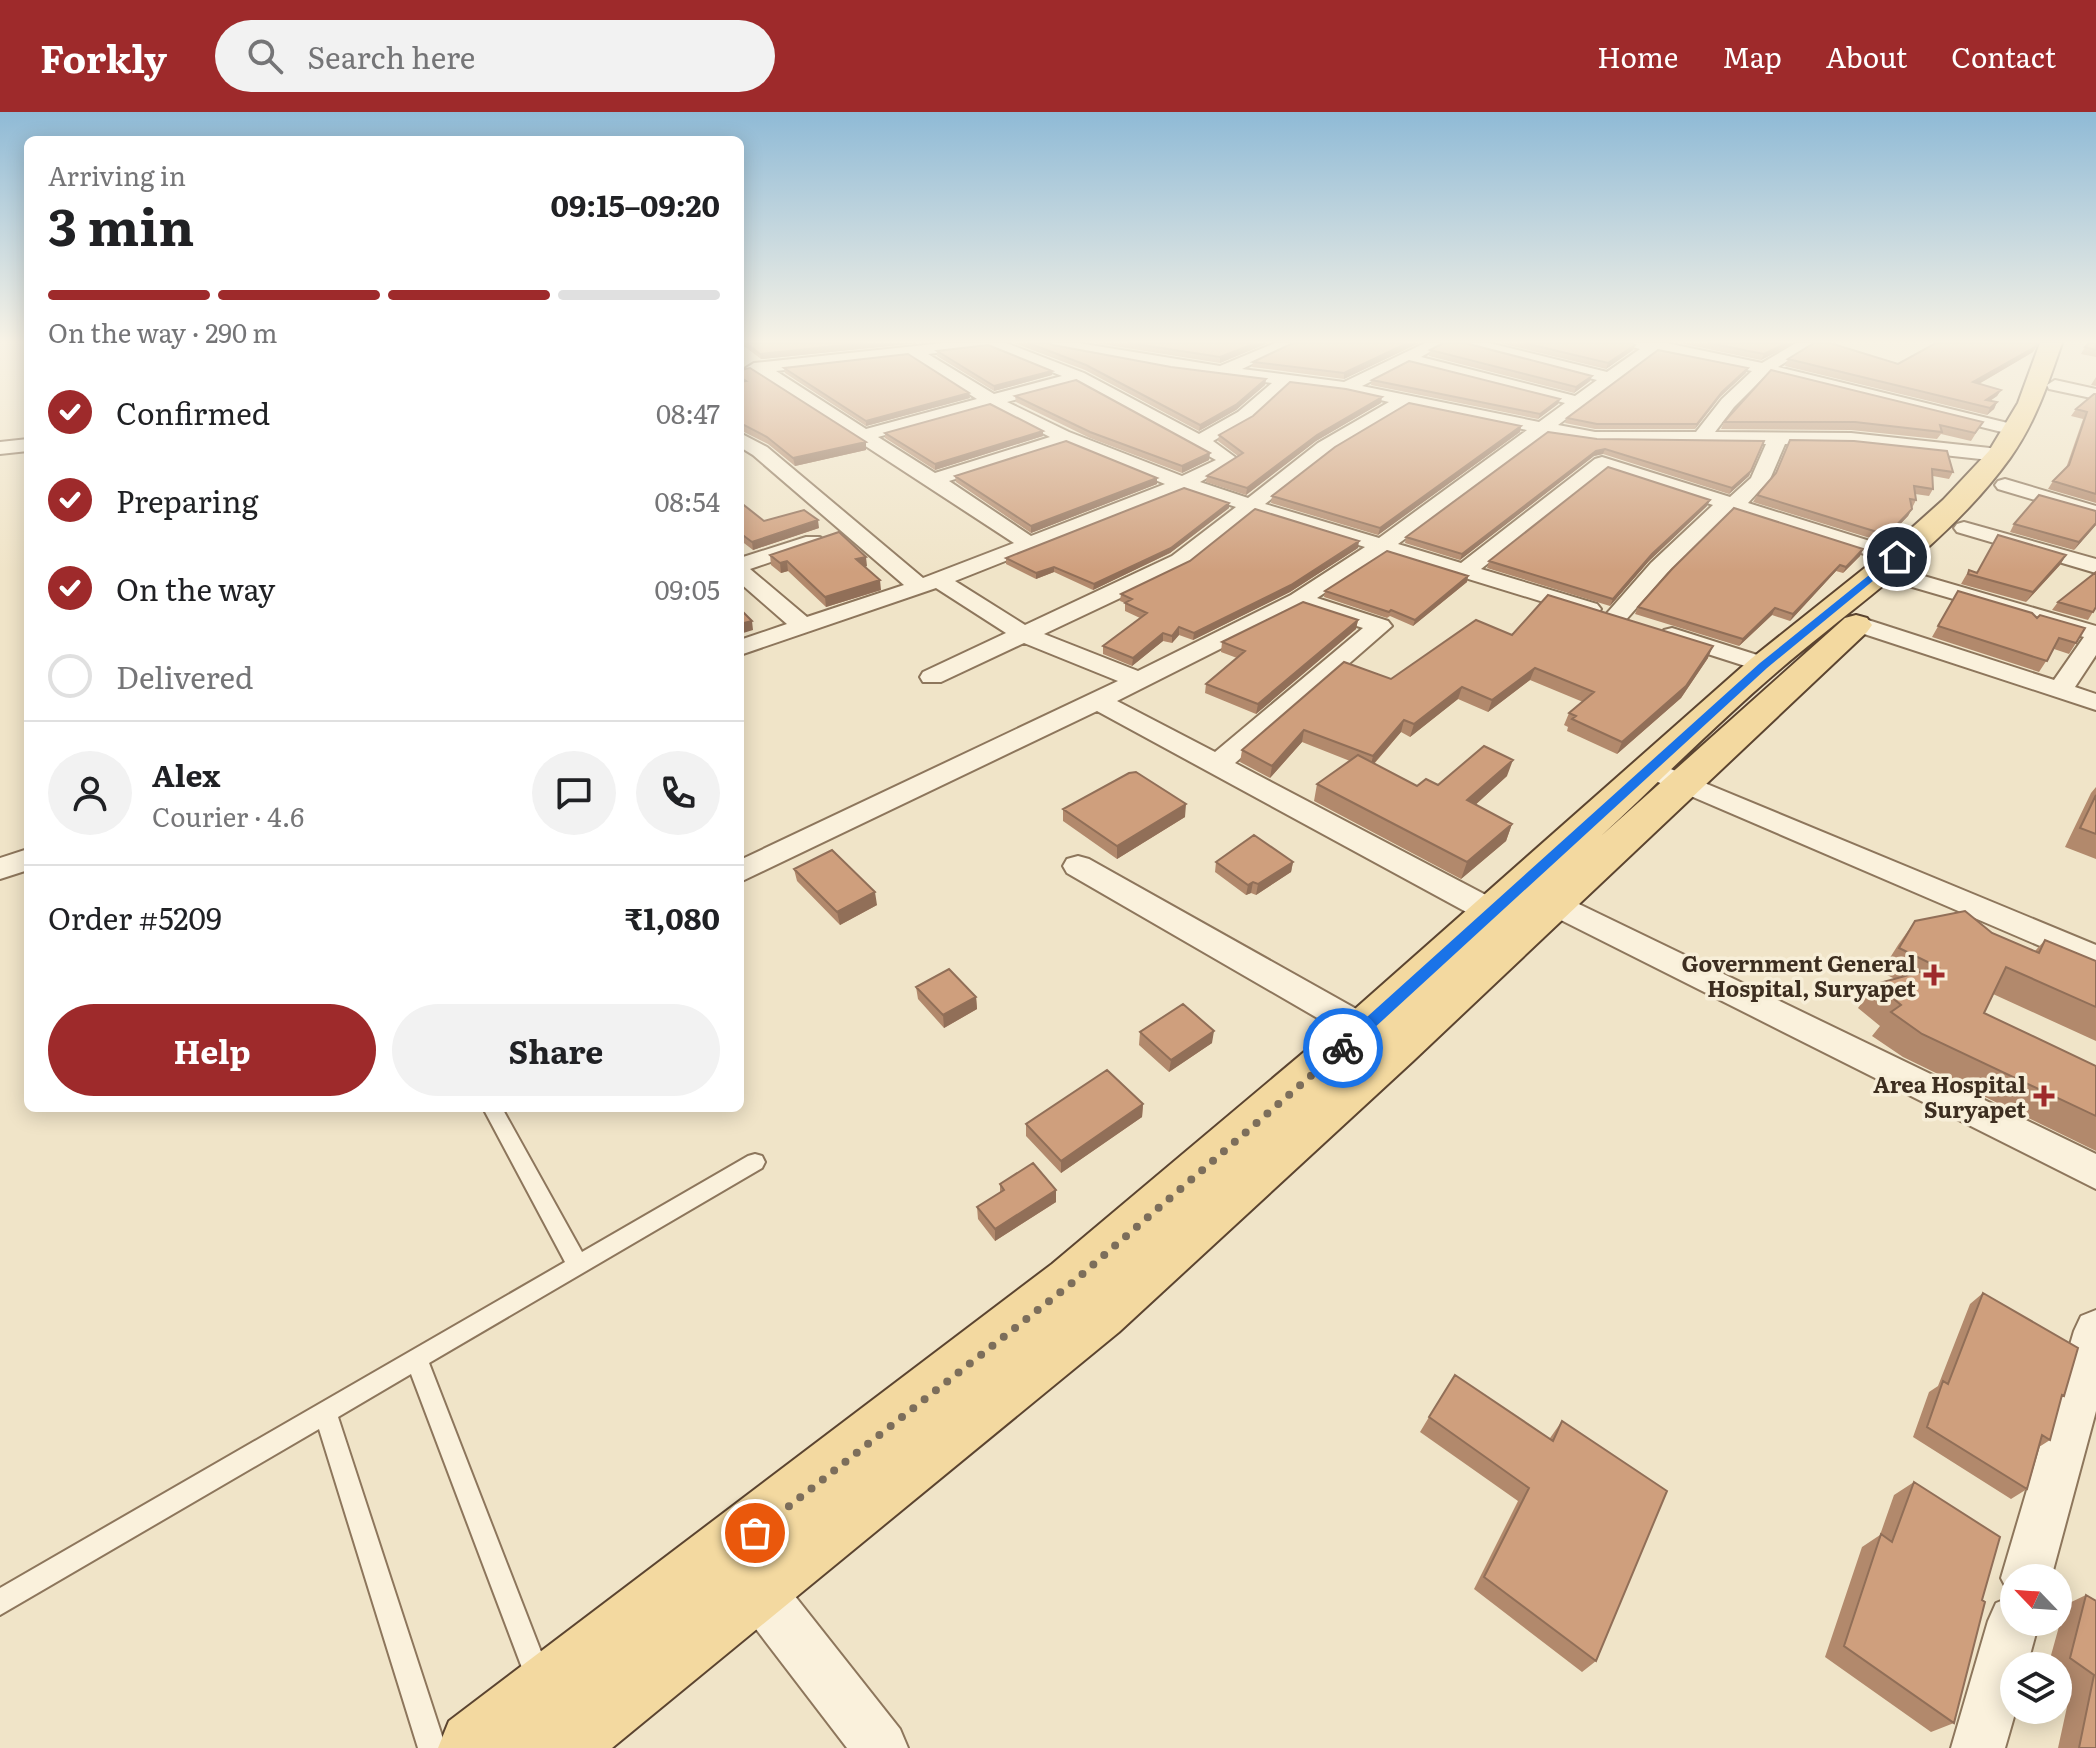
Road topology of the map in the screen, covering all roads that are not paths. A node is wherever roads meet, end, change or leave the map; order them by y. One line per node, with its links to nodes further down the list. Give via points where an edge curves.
1 (836, 419): 13 (street)
2 (924, 419): 13 (street)
3 (1027, 419): 16 (street)
4 (1158, 419): 17 (street)
5 (1237, 419): 17 (street)
6 (1372, 419): 26 (street)
7 (1498, 419): 12 (street)
8 (1552, 419): 12 (street)
9 (1715, 419): 14 (street)
10 (1904, 419): 21 (street)
11 (2045, 419): 21 (main road, via 2026,458)
12 (1540, 428): 14 (street, via 1620,438); 34 (street)
13 (860, 436): 25 (street)
14 (1702, 437): 15 (street)
15 (1778, 437): 21 (street, via 1889,441); 28 (street, via 1753,490)
16 (1066, 438): 25 (street); 27 (street)
17 (1199, 441): 23 (street)
18 (744, 442): 22 (street)
19 (24, 445): 20 (street)
20 (0, 448)
21 (2006, 457): 30 (street); 32 (main road); 37 (main road, via 1953,506)
22 (773, 462): 24 (street); 31 (street)
23 (1244, 465): 26 (street); 27 (street)
24 (751, 468)
25 (936, 479): 33 (street)
26 (1284, 479): 29 (street)
27 (1179, 485): 29 (street); 33 (street)
28 (1731, 505): 37 (street); 38 (street, via 1602,463); 42 (street, via 1659,568)
29 (1250, 506): 34 (street); 45 (street, via 1180,561)
30 (2096, 512)
31 (851, 528): 35 (street); 40 (street)
32 (1964, 528): 36 (street); 37 (main road)
33 (1031, 545): 40 (street)
34 (1381, 546): 38 (street); 41 (street)
35 (744, 564)
36 (2096, 566)
37 (1904, 568): 43 (main road); 46 (street); 48 (main road)
38 (1464, 571): 42 (street)
39 (744, 575): 44 (street)
40 (930, 584): 44 (street); 45 (street)
41 (1299, 600): 50 (street); 54 (street, via 1380,626)
42 (1631, 622): 48 (street)
43 (1857, 624): 51 (street); 55 (main road)
44 (803, 626): 47 (street)
45 (1023, 634): 49 (street); 50 (street)
46 (2096, 635): 51 (street)
47 (744, 647)
48 (1764, 665): 55 (main road)
49 (932, 677)
50 (1138, 680): 52 (street)
51 (2060, 690): 53 (street)
52 (1096, 700): 54 (street); 59 (street)
53 (2096, 702)
54 (1216, 765): 61 (street)
55 (1668, 776): 60 (main road); 61 (main road); 62 (street)
56 (24, 860): 58 (street)
57 (1078, 866): 63 (street)
58 (0, 869)
59 (744, 870)
60 (1554, 903): 66 (street); 72 (main road, via 1098,1312)
61 (1492, 912): 63 (main road)
62 (2096, 958)
63 (1364, 1029): 75 (main road, via 1072,1283)
64 (494, 1112): 67 (lane)
65 (755, 1162): 67 (lane)
66 (2096, 1172)
67 (578, 1265): 69 (lane)
68 (2096, 1331): 71 (street)
69 (417, 1360): 70 (lane); 75 (lane)
70 (325, 1413): 73 (lane); 76 (lane)
71 (2030, 1564)
72 (754, 1585): 78 (main road); 79 (street)
73 (0, 1602)
74 (2010, 1636): 80 (street)
75 (545, 1695): 77 (main road)
76 (432, 1748)
77 (476, 1748)
78 (554, 1748)
79 (881, 1748)
80 (1978, 1748)

